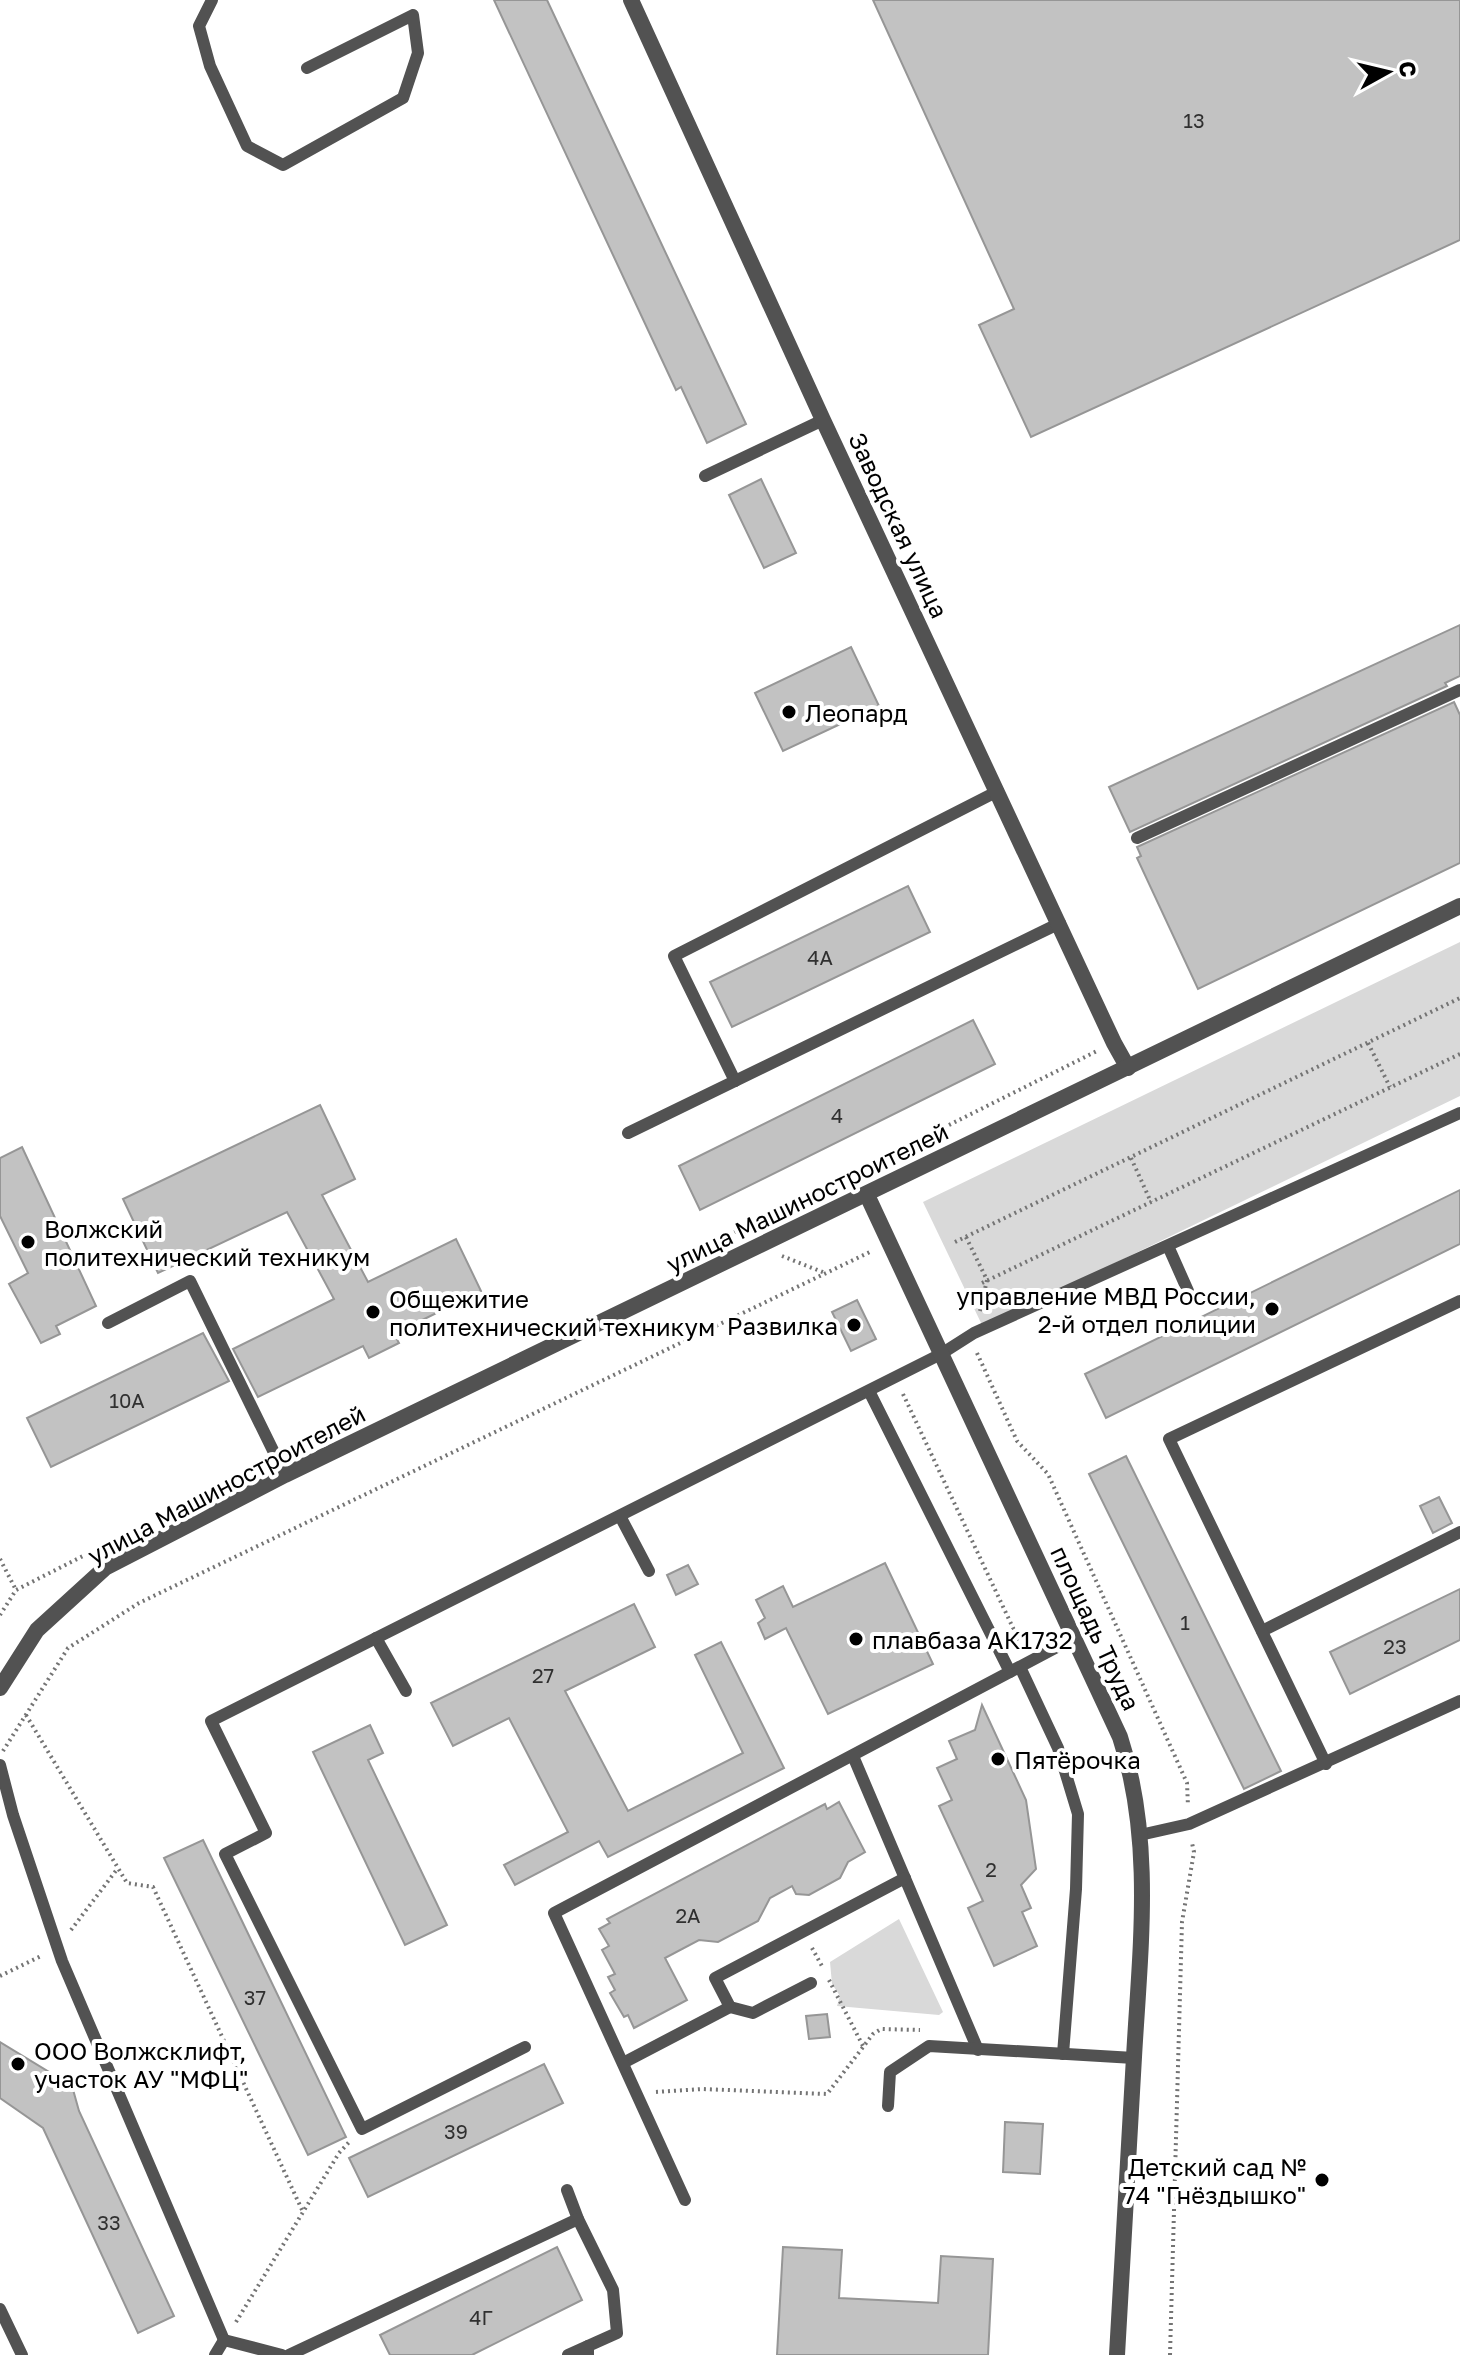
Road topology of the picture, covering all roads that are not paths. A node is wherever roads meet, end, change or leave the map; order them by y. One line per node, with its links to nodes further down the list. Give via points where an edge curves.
1 (212, 0): 3 (lane, via 199,26 210,66 247,146 283,165 403,98 418,53 413,15)
2 (631, 0): 4 (street, Заводская улица)
3 (307, 68)
4 (823, 420): 5 (lane); 7 (street, Заводская улица)
5 (705, 476)
6 (1460, 690): 8 (lane)
7 (998, 791): 10 (street, Заводская улица); 12 (lane, via 674,956)
8 (1137, 838)
9 (1460, 906): 11 (street, улица Машиностроителей)
10 (1060, 923): 11 (street, Заводская улица); 12 (lane)
11 (1128, 1068): 15 (street, улица Машиностроителей)
12 (735, 1081): 14 (lane)
13 (1460, 1113): 16 (lane)
14 (628, 1133)
15 (867, 1195): 20 (street, площадь Труда); 22 (street, улица Машиностроителей)
16 (1168, 1246): 17 (lane); 20 (lane, via 974,1333)
17 (1188, 1291)
18 (1460, 1301): 26 (lane, via 1169,1439)
19 (108, 1323): 22 (lane, via 190,1281)
20 (941, 1354): 21 (lane); 28 (street, площадь Труда)
21 (869, 1391): 23 (lane); 29 (lane)
22 (285, 1475): 30 (street, улица Машиностроителей, via 105,1568 37,1630)
23 (620, 1516): 25 (lane); 27 (lane)
24 (1460, 1532): 26 (lane)
25 (649, 1571)
26 (1262, 1631): 34 (lane)
27 (376, 1638): 31 (lane); 40 (lane, via 211,1721 266,1833 225,1854 362,2129)
28 (1074, 1638): 29 (lane); 36 (street, площадь Труда, via 1120,1737)
29 (1020, 1667): 33 (lane); 42 (lane, via 1058,1748 1078,1814)
30 (0, 1688)
31 (406, 1691)
32 (1460, 1701): 34 (lane)
33 (853, 1756): 37 (lane); 44 (lane, via 554,1913)
34 (1326, 1764): 36 (lane, via 1189,1824)
35 (0, 1765): 50 (lane, via 62,1961)
36 (1140, 1835): 43 (street, площадь Труда, via 1142,1923)
37 (905, 1878): 39 (lane, via 715,1978); 41 (lane)
38 (811, 1983): 39 (lane, via 753,2013)
39 (730, 2007): 44 (lane)
40 (525, 2047)
41 (978, 2050): 42 (lane); 45 (lane, via 929,2046 890,2072)
42 (1063, 2054): 43 (lane)
43 (1134, 2058): 57 (street, площадь Труда)
44 (623, 2063): 47 (lane)
45 (888, 2106)
46 (567, 2190): 48 (lane)
47 (685, 2200)
48 (578, 2219): 51 (lane, via 613,2290 617,2333); 55 (lane)
49 (0, 2309): 52 (lane)
50 (224, 2340): 53 (lane); 54 (lane)
51 (588, 2350): 56 (lane)
52 (22, 2355)
53 (215, 2355)
54 (282, 2355)
55 (289, 2355)
56 (568, 2355)
57 (1117, 2355)

